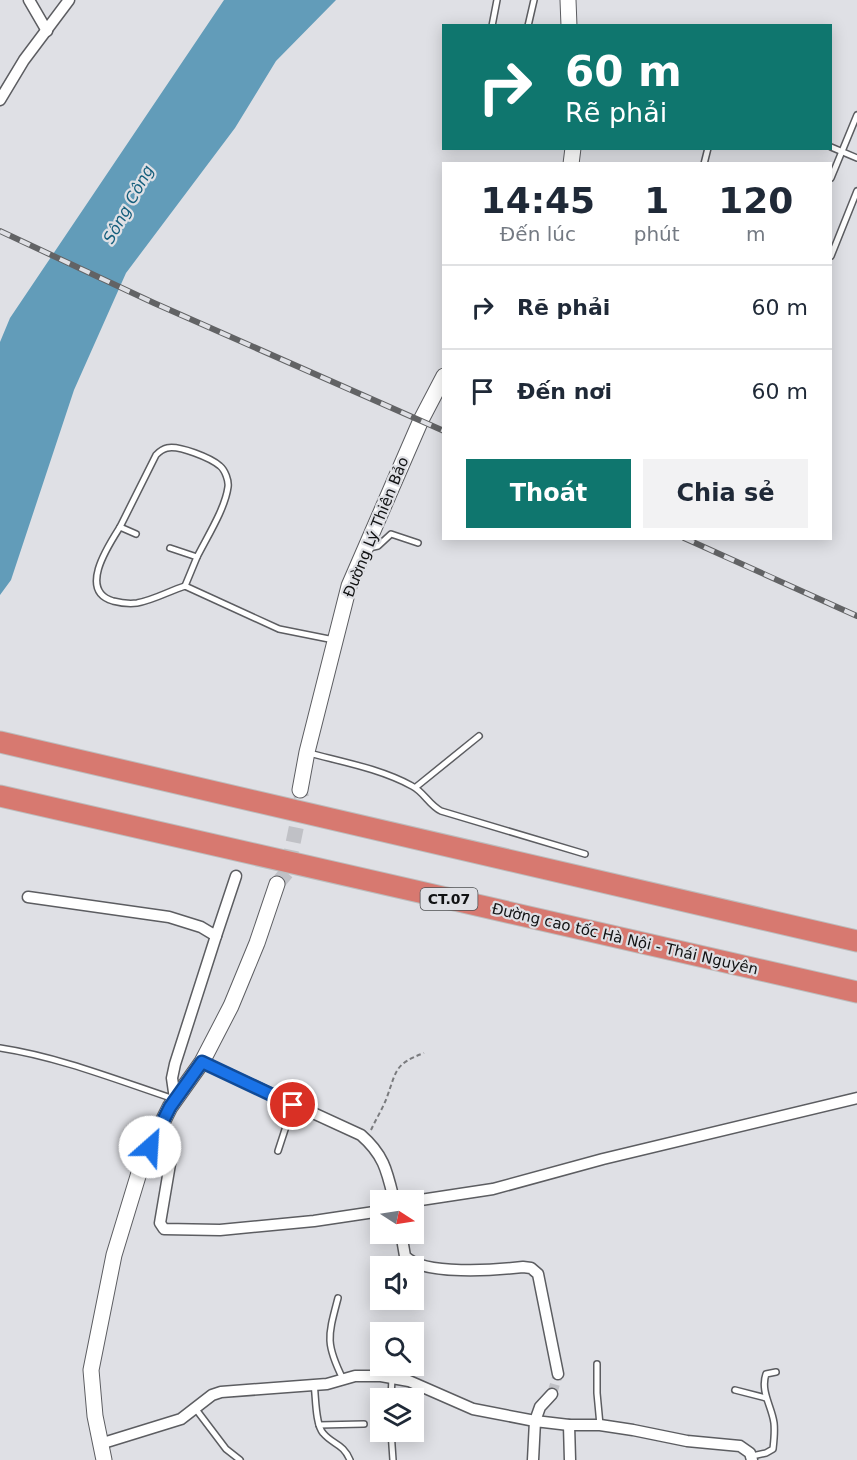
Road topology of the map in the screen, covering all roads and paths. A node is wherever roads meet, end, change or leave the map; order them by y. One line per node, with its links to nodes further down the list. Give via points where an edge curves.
1 (29, 0): 9 (street)
2 (69, 0): 9 (street)
3 (497, 0): 6 (lane)
4 (534, 0): 7 (lane)
5 (568, 0): 8 (main road)
6 (492, 24)
7 (528, 24)
8 (569, 24)
9 (47, 31): 10 (street)
10 (0, 100)
11 (857, 115): 13 (lane)
12 (832, 147): 13 (lane)
13 (842, 152): 14 (lane); 15 (lane)
14 (857, 158)
15 (832, 176)
16 (857, 190): 17 (lane)
17 (832, 253)
18 (442, 380): 23 (main road, Đường Lý Thiên Bảo)
19 (120, 527): 20 (lane); 24 (lane, via 156,455 169,447 181,448 219,465 228,486); 25 (lane, via 102,559 96,581 103,598 134,604)
20 (136, 534)
21 (418, 543): 23 (lane, via 391,534 378,546)
22 (170, 548): 24 (lane)
23 (366, 548): 26 (main road, Đường Lý Thiên Bảo, via 349,586)
24 (197, 557): 25 (lane)
25 (185, 586): 26 (lane, via 279,629)
26 (335, 641): 29 (main road, Đường Lý Thiên Bảo)
27 (479, 736): 30 (lane)
28 (0, 742): 38 (highway)
29 (307, 752): 30 (lane, via 383,773); 31 (main road, Đường Lý Thiên Bảo)
30 (416, 788): 33 (lane, via 441,811)
31 (300, 790)
32 (0, 796): 39 (highway, Đường cao tốc Hà Nội - Thái Nguyên / CT.07)
33 (585, 854)
34 (236, 876): 37 (street)
35 (278, 884): 42 (main road, via 231,1006)
36 (28, 897): 37 (street, via 169,917)
37 (216, 936): 44 (street, via 175,1064)
38 (857, 941)
39 (857, 992)
40 (0, 1048): 44 (lane, via 70,1065)
41 (424, 1053): 47 (path, via 405,1060 399,1067)
42 (202, 1062): 44 (main road); 45 (street)
43 (857, 1098): 50 (street, via 493,1189)
44 (175, 1099): 46 (main road)
45 (293, 1105): 47 (street); 48 (lane)
46 (159, 1130): 51 (street, via 169,1149 170,1164 160,1223 164,1229 220,1230); 71 (main road, via 142,1163 114,1256 91,1370)
47 (366, 1140): 49 (street, via 381,1157)
48 (278, 1151)
49 (391, 1190)
50 (424, 1199)
51 (370, 1212)
52 (403, 1244): 56 (street, via 405,1256 416,1265 440,1270 523,1267 535,1271)
53 (338, 1298): 58 (lane, via 328,1343)
54 (597, 1364): 69 (lane)
55 (776, 1372): 63 (lane, via 764,1378)
56 (558, 1374)
57 (392, 1378): 58 (street); 60 (lane); 65 (street, via 409,1381 473,1409)
58 (343, 1379): 59 (street)
59 (314, 1384): 64 (street, via 221,1392); 67 (lane)
60 (392, 1388)
61 (735, 1390): 63 (lane)
62 (552, 1394): 65 (street, via 540,1407)
63 (766, 1398): 72 (lane, via 774,1421 773,1449)
64 (195, 1408): 71 (street, via 181,1419); 74 (lane, via 226,1449)
65 (535, 1421): 68 (street); 77 (street)
66 (364, 1424): 67 (lane)
67 (319, 1425): 75 (lane, via 322,1432 345,1449)
68 (569, 1425): 69 (street); 78 (street)
69 (600, 1425): 72 (street, via 740,1446)
70 (392, 1442): 76 (lane)
71 (100, 1444): 73 (main road)
72 (752, 1458)
73 (104, 1460)
74 (240, 1460)
75 (350, 1460)
76 (393, 1460)
77 (533, 1460)
78 (570, 1460)

